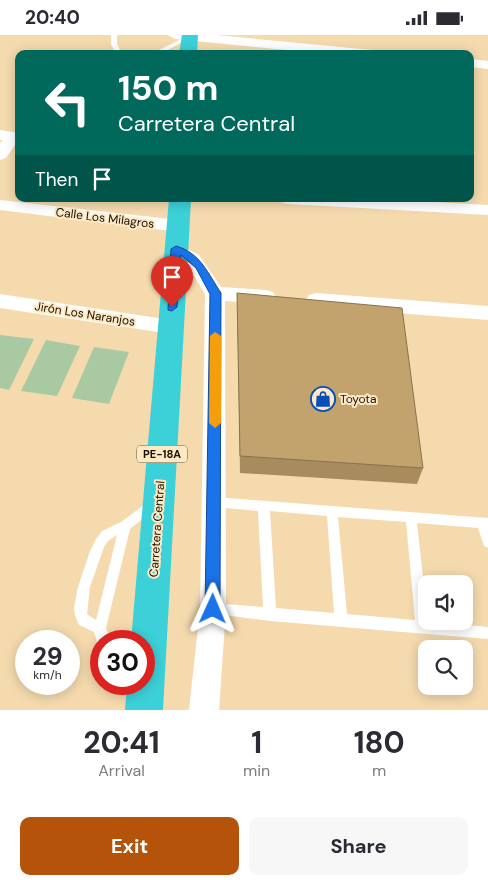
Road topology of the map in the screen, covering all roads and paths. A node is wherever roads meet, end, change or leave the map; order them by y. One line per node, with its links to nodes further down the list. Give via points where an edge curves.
1 (114, 35): 3 (lane)
2 (186, 40): 4 (lane); 5 (street)
3 (118, 50)
4 (163, 50)
5 (298, 50)
6 (474, 63): 7 (street)
7 (488, 65)
8 (6, 135): 9 (street)
9 (0, 155)
10 (393, 202): 11 (street)
11 (448, 203): 13 (street)
12 (0, 205): 14 (street, Calle Los Milagros)
13 (488, 211)
14 (179, 225): 15 (street, via 190,256 200,266); 18 (highway, Carretera Central / PE-18A)
15 (215, 293): 17 (street); 20 (street)
16 (0, 301): 18 (street, Jirón Los Naranjos)
17 (488, 313)
18 (171, 327): 19 (highway, Carretera Central / PE-18A)
19 (159, 499): 25 (lane); 33 (highway, Carretera Central / PE-18A)
20 (214, 502): 21 (lane); 28 (street)
21 (264, 506): 22 (lane); 29 (lane)
22 (332, 511): 23 (lane); 30 (lane)
23 (411, 517): 24 (lane); 27 (lane)
24 (486, 523): 26 (lane)
25 (125, 526): 32 (lane); 32 (lane, via 105,536 95,550 82,599 81,616)
26 (488, 542)
27 (418, 587)
28 (213, 609): 29 (lane); 38 (street)
29 (270, 615): 30 (lane)
30 (341, 621): 31 (lane)
31 (418, 627)
32 (100, 628)
33 (148, 630)
34 (455, 630): 35 (lane)
35 (488, 633)
36 (144, 695): 37 (highway, Carretera Central / PE-18A)
37 (144, 710)
38 (204, 710)

